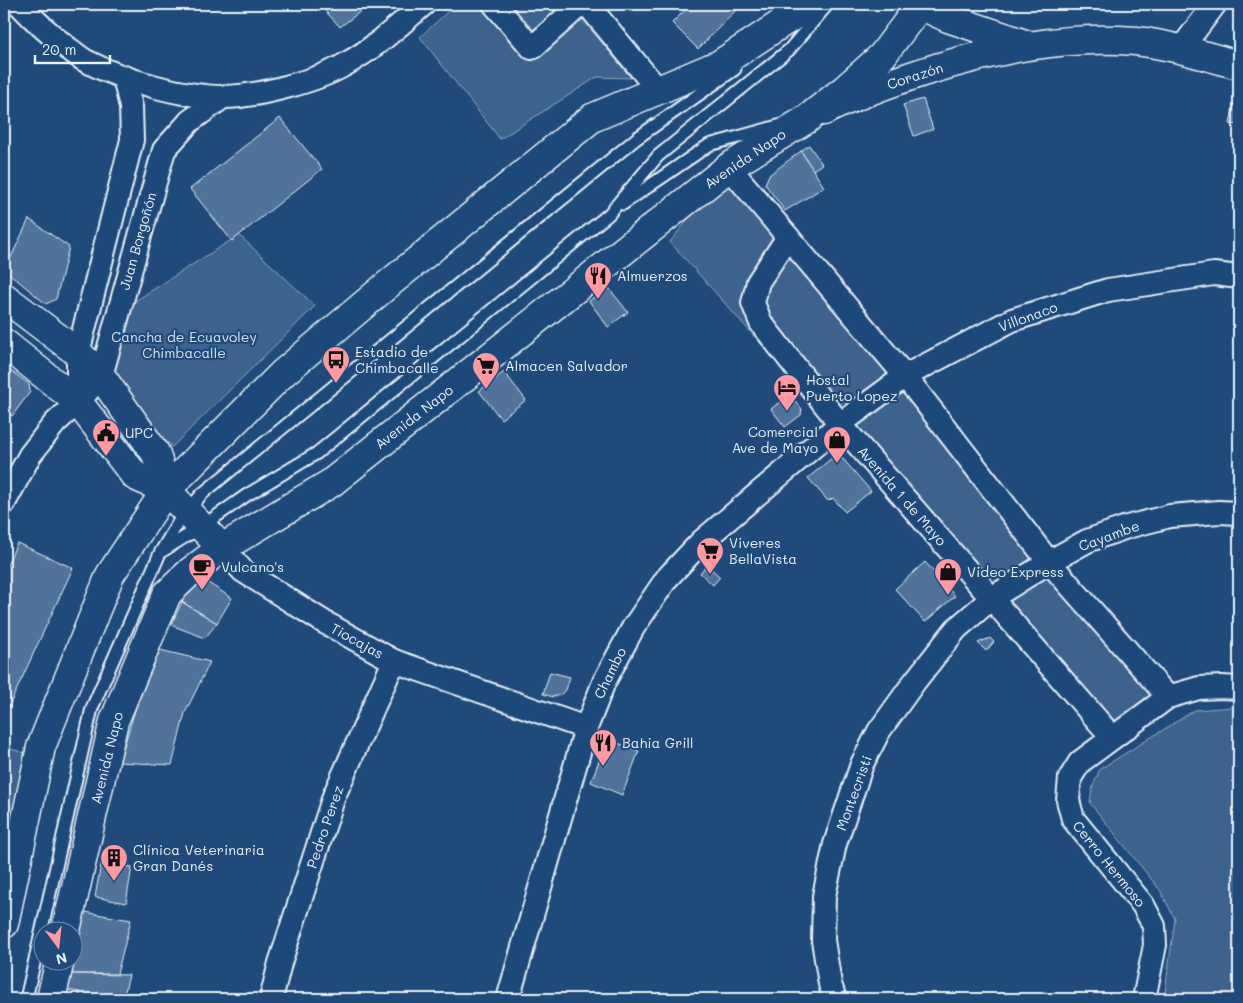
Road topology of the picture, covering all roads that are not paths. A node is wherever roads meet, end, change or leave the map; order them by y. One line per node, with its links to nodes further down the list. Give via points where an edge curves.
1 (18, 4): 16 (street, via 45,31 87,62)
2 (424, 4): 18 (street, via 346,65 304,82 264,92)
3 (494, 4): 4 (street, via 532,48)
4 (581, 4)
5 (587, 4): 17 (street)
6 (811, 4): 17 (main road, via 720,64)
7 (820, 4): 11 (lane)
8 (828, 4): 21 (lane, via 789,50 658,156)
9 (919, 4): 12 (main road, Corazón, via 948,18); 19 (main road, Avenida Napo, via 882,56)
10 (1215, 4): 13 (street)
11 (771, 44)
12 (1028, 45): 13 (main road, Corazón, via 1064,40 1108,40); 19 (main road, Corazón, via 981,55 906,78)
13 (1181, 49): 15 (main road, Corazón)
14 (747, 61): 34 (lane, via 637,138 202,494)
15 (1239, 65)
16 (124, 76): 18 (street, via 176,92); 26 (street, Juan Borgoñón, via 132,107 132,140)
17 (658, 90): 31 (main road, via 592,118 508,186 283,373)
18 (223, 97): 27 (street, Juan Borgoñón, via 190,121 164,150)
19 (807, 119): 20 (main road, Avenida Napo); 21 (lane, via 709,145)
20 (729, 167): 22 (street); 35 (main road, Avenida Napo, via 332,483)
21 (609, 214): 34 (lane, via 318,453 247,495)
22 (788, 237): 28 (street); 30 (street, Avenida 1 de Mayo, via 758,282 754,303 761,323)
23 (1239, 277): 28 (street, Villonaco, via 1214,274 1108,290 1012,320)
24 (4, 297): 26 (main road)
25 (4, 343): 29 (main road)
26 (78, 353): 27 (main road); 29 (street, Juan Borgoñón)
27 (101, 376): 29 (street, Juan Borgoñón); 31 (main road, via 156,454)
28 (905, 376): 30 (street, Villonaco); 37 (street)
29 (78, 402): 31 (main road, via 136,476); 32 (street, Juan Borgoñón, via 55,423 30,455)
30 (840, 424): 38 (street, Avenida 1 de Mayo); 42 (street, Chambo, via 701,542 667,578 633,628 604,682)
31 (166, 490): 34 (main road, Tiocajas); 45 (main road, via 110,575 40,747)
32 (4, 503)
33 (1239, 513): 37 (street, Cayambe, via 1170,516 1127,527 1087,542)
34 (194, 520): 35 (main road, Tiocajas); 36 (lane); 36 (lane, via 179,522)
35 (222, 548): 39 (street, Tiocajas, via 243,571); 44 (main road, Avenida Napo, via 191,570 167,594 114,722)
36 (160, 553): 47 (lane, via 92,708)
37 (1049, 562): 38 (street, Cayambe); 41 (street)
38 (992, 598): 43 (street, Avenida 1 de Mayo); 51 (street, Montecristi, via 956,629 915,681 879,731 862,764 835,844 824,896 824,940)
39 (394, 661): 42 (street, Tiocajas); 49 (street, Pedro Perez, via 334,796)
40 (1239, 688): 41 (street, Cerro Hermoso, via 1199,688)
41 (1168, 697): 43 (street, Cerro Hermoso)
42 (586, 728): 50 (street, Chambo)
43 (1112, 737): 52 (street, Cerro Hermoso, via 1075,769 1070,778 1068,807 1073,819 1143,905 1154,926 1155,945)
44 (68, 920)
45 (4, 924)
46 (58, 970): 48 (main road)
47 (26, 999)
48 (51, 999)
49 (271, 999)
50 (508, 999)
51 (835, 999)
52 (1144, 999)

